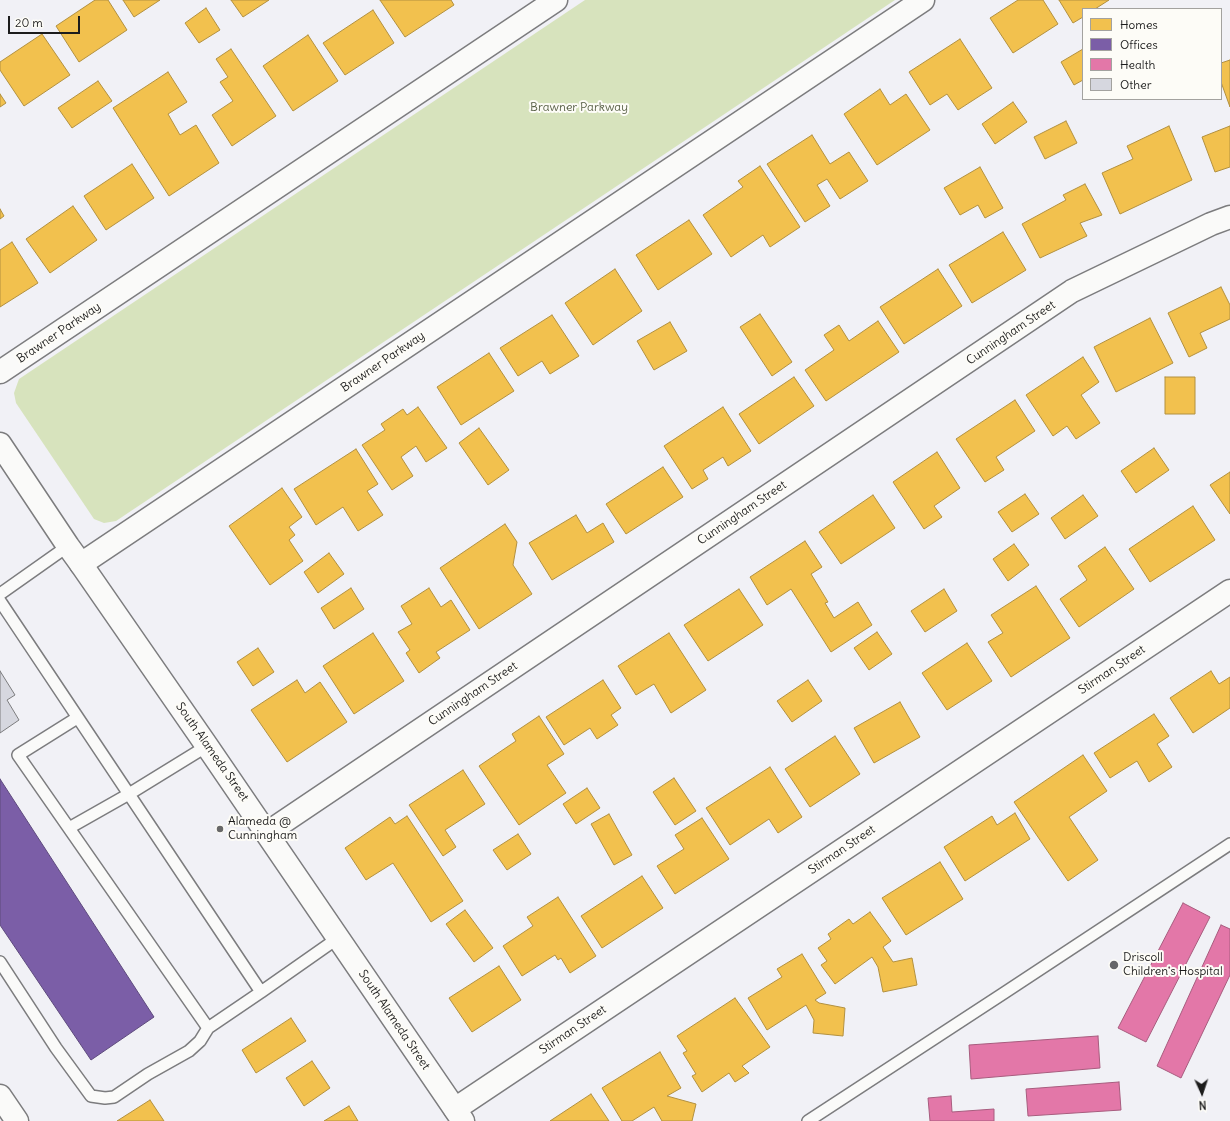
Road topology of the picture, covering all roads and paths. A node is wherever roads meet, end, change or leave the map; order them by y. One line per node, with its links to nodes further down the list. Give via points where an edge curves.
1 (556, 0): 4 (street, Brawner Parkway)
2 (923, 0): 7 (street, Brawner Parkway)
3 (1230, 217): 15 (street, Cunningham Street, via 1072,291)
4 (0, 372)
5 (0, 444): 6 (street, South Alameda Street)
6 (68, 546): 7 (street, South Alameda Street); 9 (lane)
7 (81, 564): 12 (street, South Alameda Street)
8 (1230, 591): 22 (street, Stirman Street)
9 (0, 594)
10 (0, 601): 11 (lane)
11 (77, 718): 13 (lane); 14 (lane, via 18,755)
12 (208, 746): 13 (lane); 15 (street, South Alameda Street)
13 (129, 794): 14 (lane); 19 (lane)
14 (69, 828): 20 (lane)
15 (267, 833): 17 (street, South Alameda Street)
16 (1230, 844): 24 (lane)
17 (338, 938): 19 (lane); 22 (street, South Alameda Street)
18 (0, 962): 20 (lane, via 91,1096 114,1097 189,1051 200,1041)
19 (261, 992): 20 (lane)
20 (208, 1028)
21 (0, 1096): 23 (street)
22 (459, 1115)
23 (17, 1121)
24 (808, 1121)

